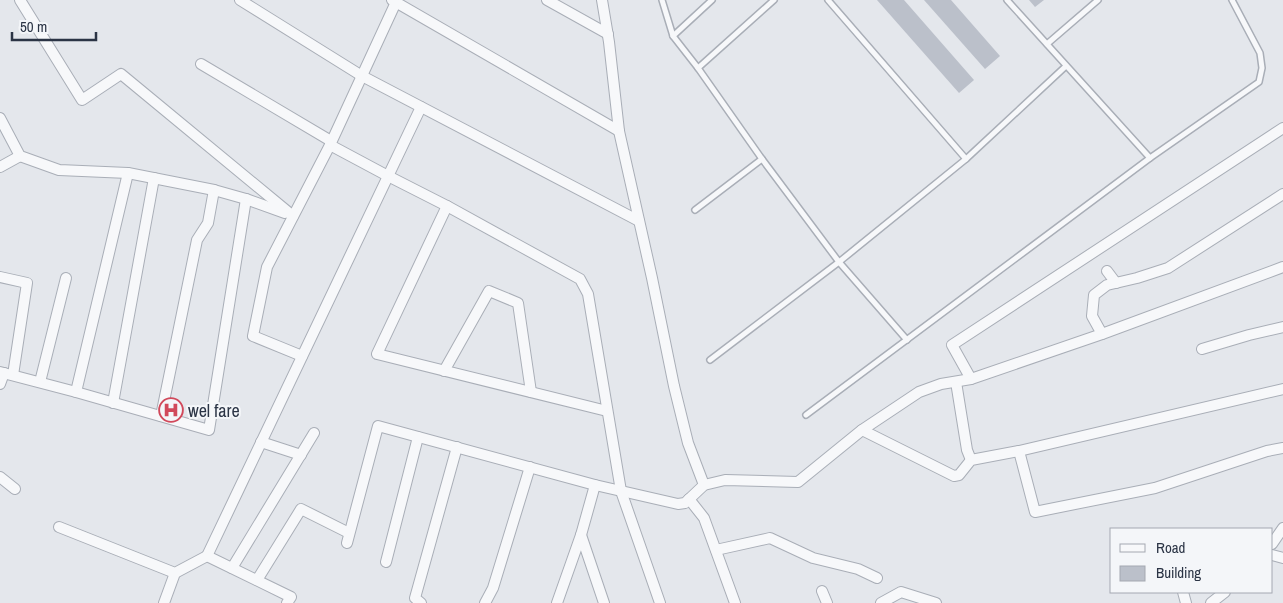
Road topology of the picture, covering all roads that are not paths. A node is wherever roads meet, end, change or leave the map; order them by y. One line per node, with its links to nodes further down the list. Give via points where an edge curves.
1 (20, 0): 38 (street, via 82,100 121,74)
2 (240, 0): 19 (street)
3 (547, 0): 13 (street)
4 (602, 0): 13 (street)
5 (662, 0): 14 (lane)
6 (712, 0): 14 (lane)
7 (774, 0): 18 (lane)
8 (828, 0): 26 (lane)
9 (1007, 0): 15 (lane)
10 (1098, 0): 15 (lane)
11 (1232, 0): 27 (lane, via 1260,53 1262,68 1259,82)
12 (395, 1): 19 (street); 23 (street)
13 (608, 34): 23 (street)
14 (673, 36): 18 (lane)
15 (1047, 44): 17 (lane)
16 (201, 64): 24 (street)
17 (1066, 66): 26 (lane); 27 (lane)
18 (698, 68): 28 (lane)
19 (362, 76): 20 (street); 24 (street)
20 (421, 107): 31 (street); 39 (street)
21 (0, 118): 25 (street)
22 (1283, 128): 54 (street, via 952,345)
23 (619, 131): 39 (street)
24 (330, 143): 31 (street); 38 (street)
25 (20, 156): 29 (street); 30 (street, via 59,170)
26 (966, 158): 40 (lane)
27 (1150, 158): 48 (lane)
28 (762, 159): 37 (lane); 40 (lane)
29 (0, 167)
30 (128, 173): 32 (street); 59 (street)
31 (388, 176): 36 (street); 50 (street)
32 (154, 178): 33 (street); 61 (street)
33 (214, 190): 35 (street); 64 (street, via 208,224 197,240)
34 (1283, 194): 45 (street, via 1168,268)
35 (246, 199): 38 (street); 64 (street, via 209,430)
36 (447, 206): 52 (street, via 377,354); 62 (street, via 580,279 588,294)
37 (695, 210)
38 (293, 216): 50 (street, via 267,267 253,336)
39 (639, 221): 77 (street, via 688,443)
40 (839, 262): 48 (lane); 51 (lane)
41 (1283, 267): 47 (street)
42 (1107, 271): 45 (street)
43 (0, 277): 53 (street, via 27,283)
44 (66, 278): 55 (street)
45 (1116, 283): 47 (street, via 1107,285 1094,296 1092,316)
46 (1283, 327): 49 (street)
47 (1102, 334): 54 (street)
48 (907, 340): 63 (lane)
49 (1202, 349)
50 (302, 356): 68 (street)
51 (710, 360)
52 (444, 370): 60 (street); 60 (street, via 489,291 518,303)
53 (6, 373): 55 (street); 57 (street)
54 (971, 379): 56 (street)
55 (40, 382): 59 (street)
56 (956, 382): 65 (street, via 919,392); 73 (street)
57 (0, 384)
58 (1283, 389): 71 (street)
59 (76, 392): 61 (street)
60 (531, 392): 62 (street)
61 (113, 403): 64 (street)
62 (607, 411): 79 (street)
63 (806, 415)
64 (161, 416)
65 (862, 430): 73 (street, via 954,476 959,475); 77 (street, via 798,482 725,480)
66 (314, 433): 72 (street)
67 (418, 437): 69 (street); 87 (street); 91 (street, via 378,426 348,538 301,509)
68 (261, 442): 72 (street); 86 (street)
69 (457, 447): 74 (street); 94 (street)
70 (1283, 448): 71 (street, via 1155,488 1035,512)
71 (1019, 451): 73 (street)
72 (301, 455): 88 (street)
73 (971, 460)
74 (530, 467): 76 (street); 97 (street, via 493,588)
75 (0, 477): 78 (street)
76 (595, 485): 79 (street); 83 (street)
77 (704, 485): 80 (street)
78 (15, 489)
79 (621, 491): 80 (street, via 678,504); 100 (street)
80 (689, 499): 85 (street, via 704,518)
81 (59, 527): 89 (street)
82 (1283, 528): 84 (street)
83 (581, 535): 98 (street); 99 (street)
84 (1273, 543)
85 (716, 550): 90 (street, via 770,538 813,558 858,569); 101 (street)
86 (207, 556): 88 (street); 89 (street)
87 (386, 562)
88 (232, 568): 91 (street)
89 (175, 573): 95 (street)
90 (877, 578)
91 (257, 580): 96 (street, via 291,597)
92 (822, 592): 102 (street)
93 (1224, 593): 105 (street)
94 (416, 601)
95 (164, 603)
96 (287, 603)
97 (484, 603)
98 (557, 603)
99 (604, 603)
100 (660, 603)
101 (735, 603)
102 (827, 603)
103 (881, 603): 104 (street, via 901,592)
104 (936, 603)
105 (1211, 603)

